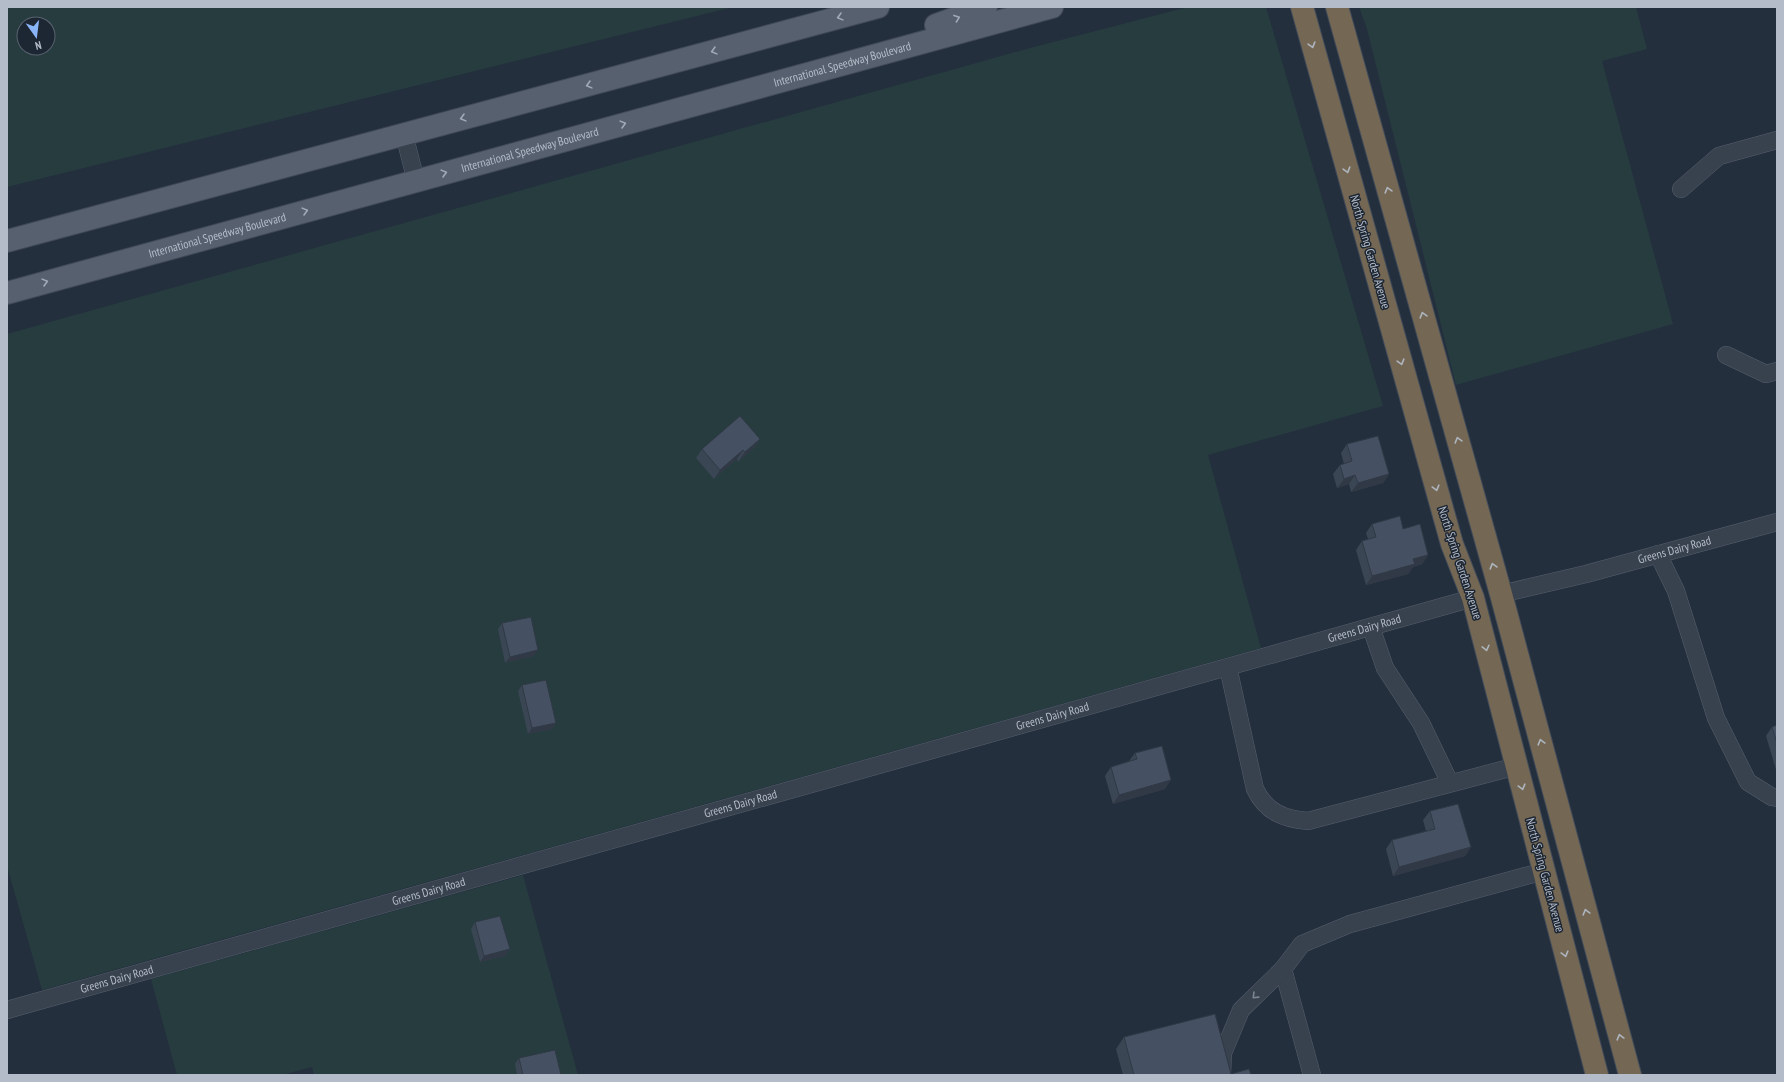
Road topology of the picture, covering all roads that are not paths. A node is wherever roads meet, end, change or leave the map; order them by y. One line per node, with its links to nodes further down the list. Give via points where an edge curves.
1 (878, 7): 7 (main road, one-way to 7)
2 (986, 7): 6 (main road, one-way to 2)
3 (1052, 7): 6 (main road, International Speedway Boulevard)
4 (1302, 7): 16 (highway, North Spring Garden Avenue, one-way to 16)
5 (1336, 7): 18 (highway, one-way to 5)
6 (789, 79): 9 (main road, International Speedway Boulevard, one-way to 6)
7 (404, 134): 9 (street); 11 (main road)
8 (1777, 140): 10 (street, via 1719,156)
9 (416, 181): 12 (main road, International Speedway Boulevard, one-way to 9)
10 (1682, 189)
11 (7, 241)
12 (7, 293)
13 (1726, 355): 14 (street, via 1766,374)
14 (1777, 371)
15 (1777, 522): 17 (street, Greens Dairy Road)
16 (1452, 544): 18 (highway, via 1476,575); 19 (highway, North Spring Garden Avenue)
17 (1658, 554): 18 (street, Greens Dairy Road); 25 (street, via 1676,591 1716,718 1748,782)
18 (1501, 594): 21 (highway)
19 (1473, 598): 20 (street, Greens Dairy Road); 21 (highway, via 1480,612); 23 (highway, North Spring Garden Avenue, one-way to 23)
20 (1371, 627): 22 (street, Greens Dairy Road); 24 (street, via 1385,668 1421,723)
21 (1518, 657): 32 (highway, one-way to 21)
22 (1228, 667): 24 (street, via 1255,789 1260,800 1273,811 1291,819 1308,821); 28 (street, Greens Dairy Road)
23 (1516, 766): 24 (street); 26 (highway, North Spring Garden Avenue, one-way to 26)
24 (1450, 783)
25 (1777, 798)
26 (1544, 871): 27 (street, via 1350,924 1302,944); 31 (highway, North Spring Garden Avenue, one-way to 31)
27 (1283, 969): 29 (street, one-way to 29, via 1241,1010 1223,1053); 30 (street)
28 (7, 1010)
29 (1222, 1075)
30 (1312, 1075)
31 (1596, 1075)
32 (1630, 1075)

